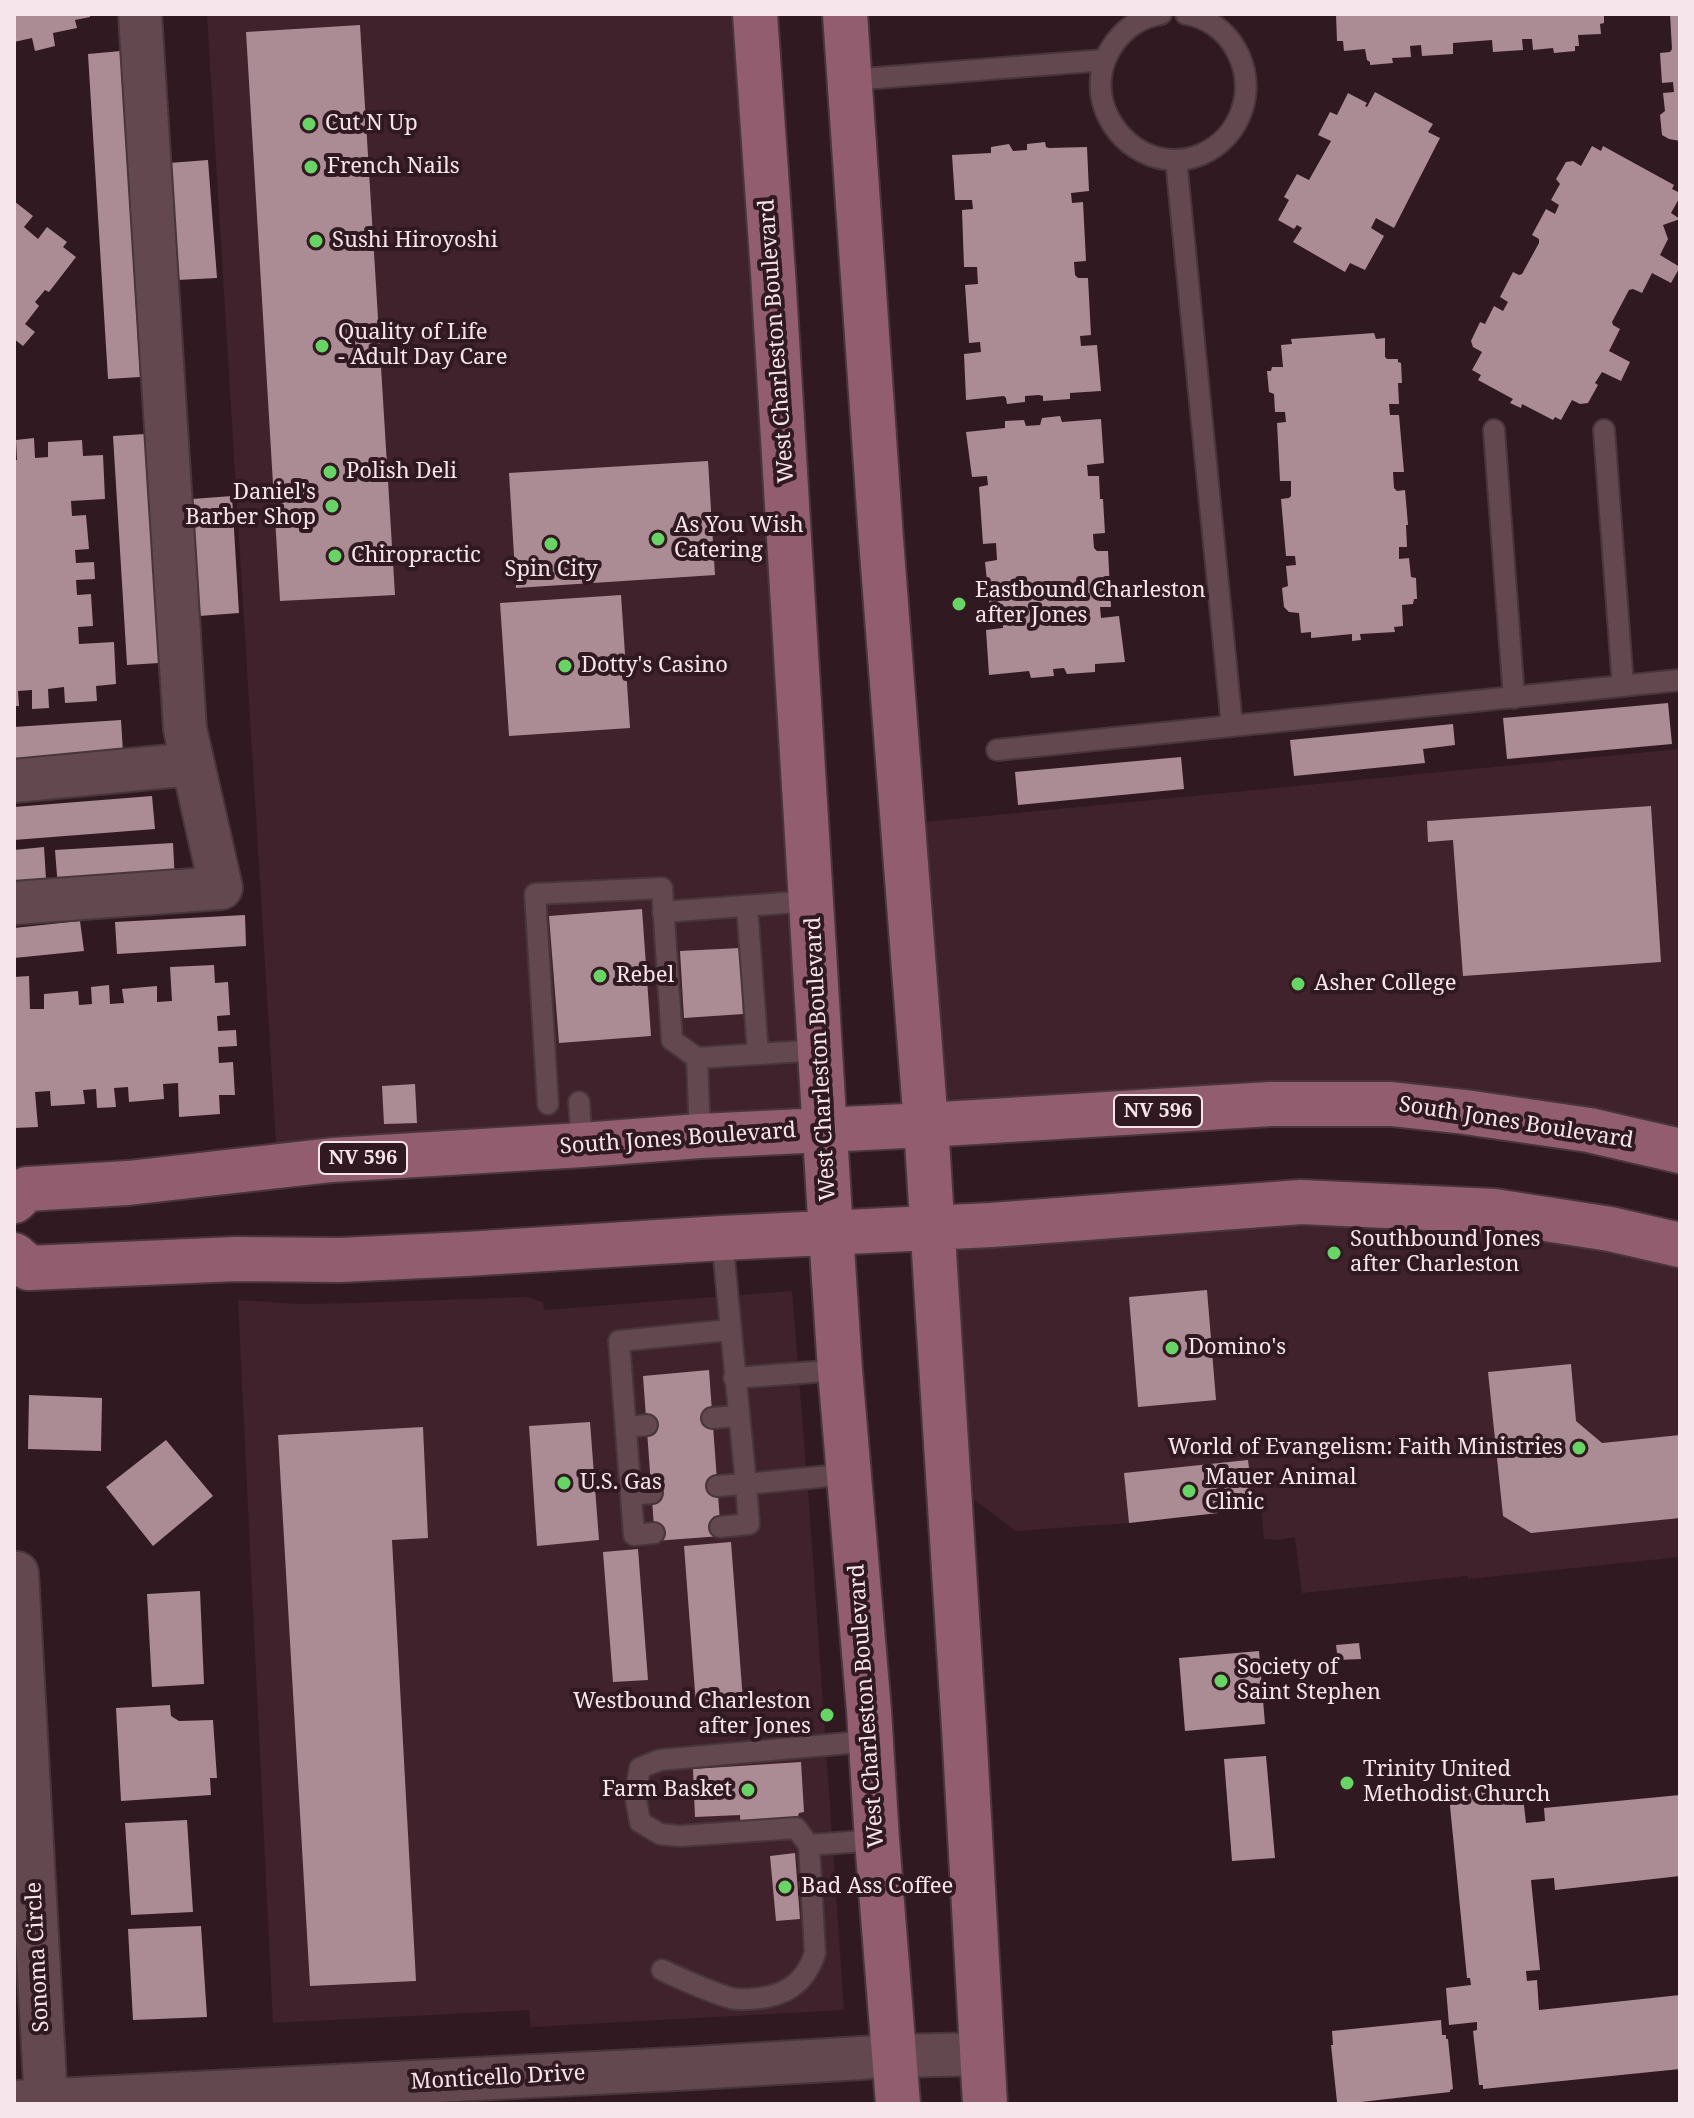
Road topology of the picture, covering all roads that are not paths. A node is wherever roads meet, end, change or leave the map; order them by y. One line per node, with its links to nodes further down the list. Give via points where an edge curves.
1 (140, 14): 17 (street, via 185,729)
2 (755, 14): 19 (main road, West Charleston Boulevard)
3 (845, 14): 8 (main road)
4 (1161, 14): 7 (lane, via 1131,26)
5 (1186, 14): 6 (lane)
6 (1217, 19): 9 (lane, via 1241,58 1247,80 1245,104 1236,126 1220,144)
7 (1105, 60): 8 (lane); 9 (lane, via 1103,108 1114,129 1130,146)
8 (850, 80): 28 (main road)
9 (1176, 160): 15 (lane)
10 (1494, 430): 14 (lane)
11 (1604, 430): 13 (lane)
12 (1680, 680): 13 (lane)
13 (1623, 686): 14 (lane)
14 (1514, 698): 15 (lane)
15 (1232, 726): 16 (lane)
16 (997, 750)
17 (192, 764): 18 (street); 20 (street, via 221,888)
18 (14, 781)
19 (811, 901): 21 (lane); 23 (main road, West Charleston Boulevard)
20 (14, 903)
21 (747, 906): 22 (lane); 24 (lane)
22 (663, 912): 25 (lane, via 672,1040); 27 (lane, via 662,888 535,894)
23 (820, 1050): 24 (lane); 29 (main road, West Charleston Boulevard)
24 (758, 1054): 25 (lane)
25 (697, 1058): 30 (lane)
26 (579, 1102): 31 (lane)
27 (548, 1104)
28 (926, 1125): 29 (main road, South Jones Boulevard / NV 596); 32 (main road, South Jones Boulevard / NV 596, via 1271,1104 1391,1104 1589,1130); 34 (main road)
29 (825, 1129): 30 (main road, South Jones Boulevard / NV 596); 35 (main road, West Charleston Boulevard)
30 (700, 1136): 31 (main road, South Jones Boulevard / NV 596)
31 (582, 1145): 33 (main road, South Jones Boulevard / NV 596, via 332,1160 27,1189)
32 (1680, 1151)
33 (14, 1201)
34 (932, 1228): 35 (main road); 37 (main road, via 1301,1202 1494,1211); 56 (main road)
35 (831, 1233): 36 (main road); 40 (main road, West Charleston Boulevard)
36 (722, 1238): 38 (main road, via 340,1260 29,1268); 39 (lane)
37 (1680, 1245)
38 (14, 1255)
39 (729, 1330): 41 (lane); 45 (lane, via 619,1341)
40 (840, 1370): 41 (lane); 46 (main road, West Charleston Boulevard)
41 (734, 1378): 42 (lane)
42 (738, 1416): 43 (lane); 47 (lane)
43 (712, 1418)
44 (647, 1425): 45 (lane)
45 (626, 1427): 50 (lane, via 641,1494 634,1535)
46 (849, 1474): 47 (lane); 52 (main road, West Charleston Boulevard)
47 (746, 1484): 48 (lane); 49 (lane, via 749,1524)
48 (717, 1486)
49 (720, 1527)
50 (654, 1533)
51 (17, 1573): 58 (street, Sonoma Circle)
52 (871, 1741): 53 (main road, West Charleston Boulevard); 54 (lane, via 660,1760 640,1768 635,1794 640,1822 660,1834 796,1828)
53 (877, 1840): 54 (lane); 57 (main road, West Charleston Boulevard)
54 (809, 1845): 55 (lane, via 815,1953 801,1980 773,1997 735,1999)
55 (662, 1970)
56 (981, 2054): 57 (street, Monticello Drive); 60 (main road)
57 (894, 2056): 58 (street, Monticello Drive); 59 (main road, West Charleston Boulevard)
58 (30, 2102)
59 (898, 2104)
60 (985, 2104)

